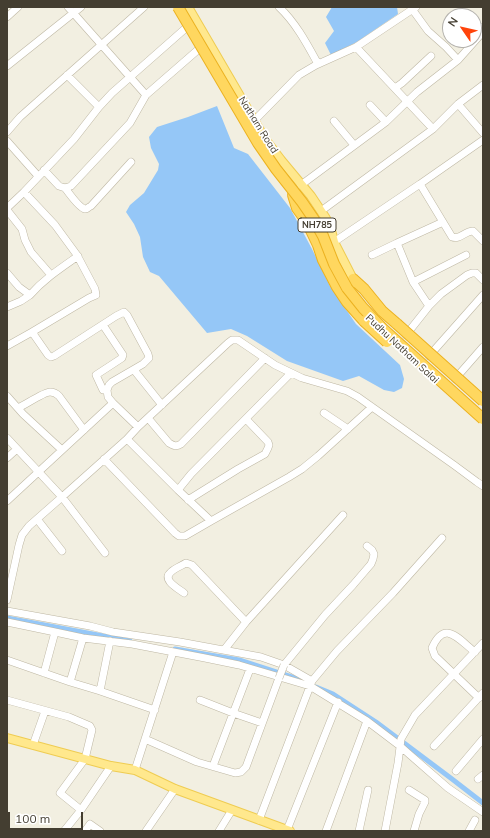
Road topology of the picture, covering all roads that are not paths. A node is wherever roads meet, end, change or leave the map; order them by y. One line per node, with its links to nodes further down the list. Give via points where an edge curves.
1 (18, 7): 10 (street)
2 (68, 7): 9 (street)
3 (81, 7): 9 (street)
4 (144, 7): 13 (street)
5 (177, 7): 11 (main road, Natham Road); 75 (highway, NH785, bridge, via 258,143 313,218 347,288 383,329)
6 (187, 7): 29 (main road, Natham Road); 84 (highway, NH785, via 272,155 313,209 350,282 373,310)
7 (283, 8): 18 (street)
8 (414, 8): 14 (street); 17 (street, via 428,31)
9 (73, 14): 13 (street); 19 (street)
10 (7, 17)
11 (187, 27): 15 (main road, Natham Road); 21 (street)
12 (483, 31): 17 (street)
13 (101, 45): 20 (street); 21 (street)
14 (356, 47): 18 (street); 23 (street)
15 (200, 48): 24 (street); 32 (main road, Natham Road)
16 (431, 56): 23 (street)
17 (458, 60): 25 (street)
18 (318, 64): 29 (street, via 299,75)
19 (7, 66)
20 (67, 75): 28 (street); 34 (street)
21 (129, 77): 24 (street); 28 (street)
22 (483, 85): 26 (street)
23 (395, 88): 25 (street)
24 (146, 95): 45 (street, via 130,124 71,186)
25 (407, 102): 31 (street); 33 (street)
26 (458, 104): 33 (street); 35 (street)
27 (370, 105): 31 (street)
28 (99, 107): 41 (street, via 74,139)
29 (254, 120): 32 (street); 43 (main road, Natham Road, via 272,148)
30 (334, 121): 39 (street)
31 (386, 122): 39 (street)
32 (247, 128): 38 (main road, Natham Road)
33 (433, 129): 49 (street)
34 (7, 132)
35 (483, 133)
36 (483, 140): 44 (street)
37 (7, 141): 42 (street)
38 (257, 144): 47 (main road, Pudhu Natham Salai)
39 (354, 145): 43 (street)
40 (131, 162): 45 (street, via 87,209 80,206)
41 (44, 170): 42 (street); 45 (street, via 59,186)
42 (38, 176): 46 (street)
43 (302, 184): 49 (main road, Natham Road)
44 (420, 184): 50 (street); 51 (street)
45 (65, 188)
46 (24, 192): 48 (street); 56 (street, via 55,225)
47 (293, 196): 75 (highway, bridge, via 323,260 347,302 418,370); 89 (main road, Pudhu Natham Salai, via 309,219 353,303 409,358)
48 (7, 209): 58 (street, via 22,229 31,252)
49 (321, 211): 51 (main road, Natham Road, via 330,226)
50 (443, 222): 52 (street, via 452,237 460,237 473,231); 53 (street)
51 (334, 240): 59 (main road, Pudhu Natham Salai)
52 (483, 241)
53 (397, 243): 54 (street); 61 (street)
54 (372, 255)
55 (466, 255): 61 (street)
56 (78, 256): 58 (street); 67 (street, via 96,295)
57 (7, 273): 62 (street)
58 (51, 275): 62 (street)
59 (353, 279): 68 (main road, Pudhu Natham Salai, via 381,313); 79 (highway, bridge, via 382,311)
60 (483, 280): 64 (street, via 476,273 467,275)
61 (414, 282): 64 (street)
62 (30, 295): 65 (street)
63 (483, 295): 71 (street)
64 (429, 306): 68 (street)
65 (7, 307)
66 (103, 325): 67 (street, via 54,356 48,355); 73 (street, via 124,312 127,315 149,358); 77 (street, via 123,355 96,375 103,390)
67 (32, 332): 69 (street)
68 (406, 335): 71 (main road, Pudhu Natham Salai)
69 (7, 346)
70 (483, 347): 76 (street)
71 (429, 356): 76 (main road, Pudhu Natham Salai)
72 (265, 358): 74 (street); 81 (street, via 238,340 232,340); 86 (street, via 178,446 169,443)
73 (134, 370): 77 (street, via 112,382); 81 (street)
74 (291, 373): 82 (street, via 347,391); 87 (street)
75 (435, 376): 88 (highway, NH785, bridge)
76 (455, 379): 79 (main road, Pudhu Natham Salai)
77 (106, 390): 80 (street)
78 (7, 396): 83 (street)
79 (482, 400)
80 (113, 403): 90 (street); 92 (street)
81 (162, 405): 86 (street)
82 (372, 407): 91 (street); 100 (street)
83 (18, 408): 92 (street, via 46,393 55,393); 96 (street)
84 (483, 411)
85 (324, 413): 91 (street)
86 (148, 418): 90 (street)
87 (246, 419): 101 (street); 103 (street, via 268,442 264,454)
88 (483, 419)
89 (483, 424)
90 (138, 427): 94 (street)
91 (348, 429): 107 (street, via 302,469)
92 (84, 430): 96 (street)
93 (7, 438): 95 (street)
94 (127, 439): 98 (street); 101 (street)
95 (17, 449): 97 (street); 99 (street)
96 (62, 450): 99 (street)
97 (7, 458)
98 (104, 460): 102 (street); 107 (street, via 180,536 185,536)
99 (39, 472): 102 (street); 104 (street)
100 (483, 486)
101 (178, 490): 103 (street)
102 (62, 497): 106 (street); 111 (street)
103 (188, 500): 107 (street)
104 (7, 501)
105 (343, 515): 116 (street)
106 (37, 519): 110 (street); 113 (street, via 22,535)
107 (211, 521)
108 (442, 538): 130 (street, via 337,651)
109 (368, 546): 125 (street, via 374,554 371,564)
110 (62, 551)
111 (105, 554)
112 (184, 593): 116 (street, via 168,579 171,572 186,563 192,565)
113 (7, 601)
114 (7, 611): 121 (street)
115 (7, 622): 117 (street)
116 (246, 622): 121 (street)
117 (56, 632): 118 (street); 127 (street)
118 (83, 638): 119 (street); 129 (street)
119 (110, 641): 122 (street); 131 (street)
120 (483, 643): 123 (street)
121 (224, 650): 125 (street, via 261,657)
122 (174, 652): 126 (street, via 240,662); 137 (street)
123 (475, 652): 128 (street); 128 (street, via 451,633 446,632 438,637 432,652)
124 (7, 660): 127 (street)
125 (284, 665): 130 (street); 140 (street, bridge)
126 (250, 669): 130 (street); 138 (street)
127 (44, 673): 129 (street)
128 (454, 674): 132 (street); 144 (street, via 415,715)
129 (70, 682): 131 (street)
130 (311, 683): 135 (street); 158 (street)
131 (100, 691): 137 (street)
132 (481, 696): 146 (street)
133 (7, 700): 136 (street)
134 (200, 700): 138 (street)
135 (338, 702): 139 (street); 160 (street)
136 (45, 710): 145 (street); 147 (street, via 90,726 92,730)
137 (155, 710): 143 (street)
138 (233, 714): 140 (street); 149 (street)
139 (368, 721): 144 (street); 166 (street)
140 (262, 723): 149 (street, via 246,767 241,772 235,773)
141 (7, 738): 145 (main road)
142 (483, 739): 151 (street)
143 (145, 740): 149 (street); 150 (street)
144 (400, 743): 157 (street, via 448,788); 168 (street)
145 (33, 745): 147 (main road)
146 (434, 746)
147 (85, 759): 148 (main road); 155 (street, via 60,794)
148 (111, 766): 150 (main road); 155 (street)
149 (213, 766)
150 (135, 770): 152 (main road)
151 (456, 771)
152 (175, 789): 156 (main road); 164 (street)
153 (368, 790): 167 (street)
154 (409, 790): 169 (street, via 425,800)
155 (81, 810): 161 (street)
156 (232, 810): 158 (main road); 165 (street)
157 (483, 812)
158 (259, 820): 160 (main road)
159 (475, 820): 170 (street)
160 (289, 830)
161 (64, 831)
162 (84, 831): 163 (street, via 90,824)
163 (100, 831)
164 (146, 831)
165 (220, 831)
166 (326, 831)
167 (360, 831)
168 (385, 831)
169 (414, 831)
170 (469, 831)

